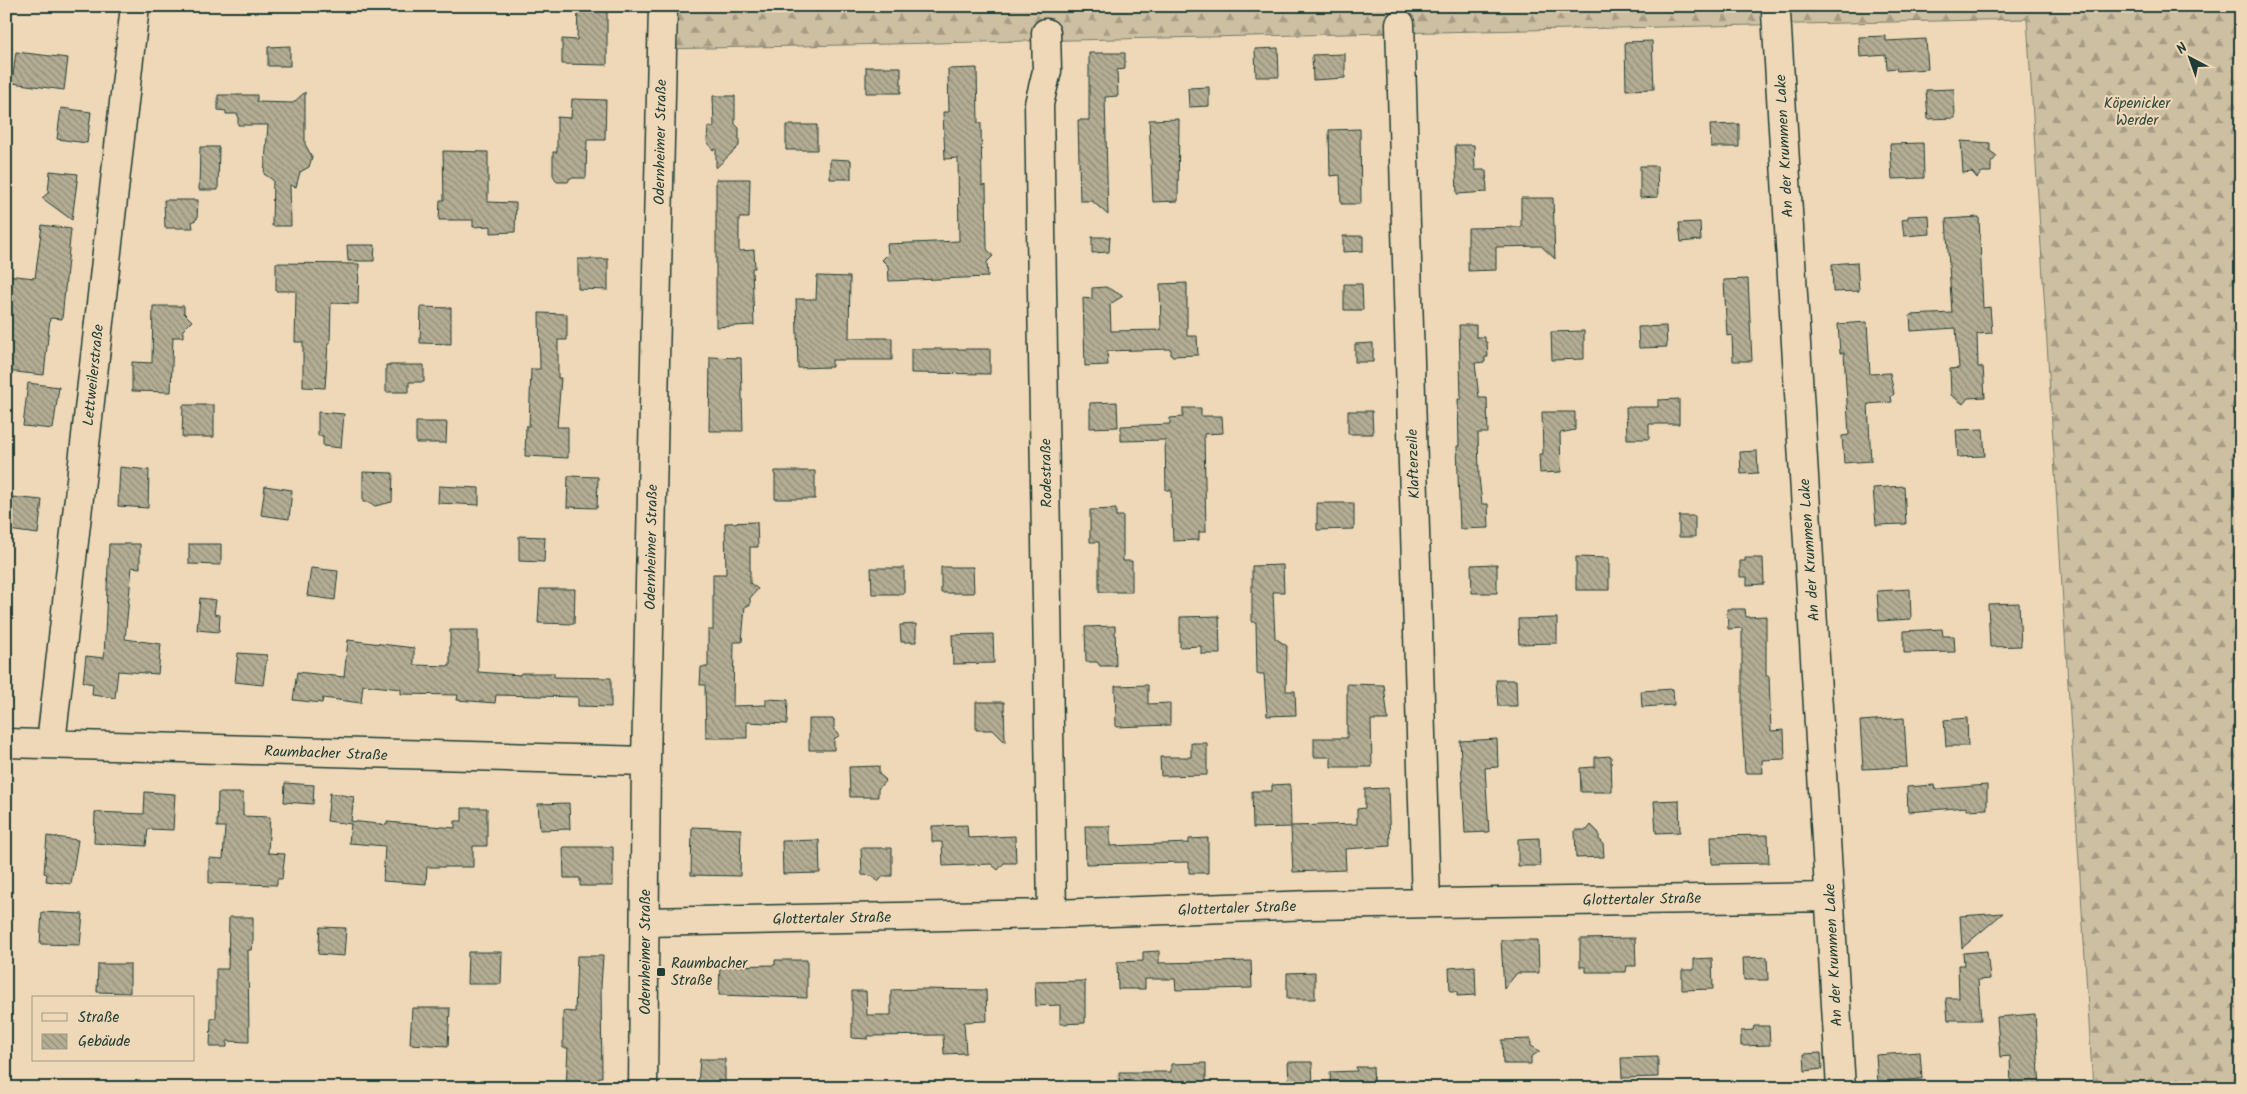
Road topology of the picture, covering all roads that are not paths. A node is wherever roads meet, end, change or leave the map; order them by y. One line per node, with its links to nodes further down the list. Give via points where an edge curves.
1 (135, 6): 7 (street, Lettweilerstraße)
2 (663, 6): 8 (street, Odernheimer Straße)
3 (1776, 13): 9 (street, An der Krummen Lake)
4 (1400, 24): 10 (street, Klafterzeile)
5 (1046, 33): 11 (street, Rodestraße, via 1047,71 1039,104)
6 (6, 743): 7 (street, Raumbacher Straße)
7 (51, 744): 8 (street, Raumbacher Straße)
8 (646, 761): 12 (street, Odernheimer Straße)
9 (1829, 897): 10 (street, Glottertaler Straße); 14 (street, An der Krummen Lake)
10 (1426, 903): 11 (street, Glottertaler Straße)
11 (1052, 914): 12 (street, Glottertaler Straße)
12 (645, 922): 13 (street, Odernheimer Straße)
13 (643, 1088)
14 (1841, 1088)

